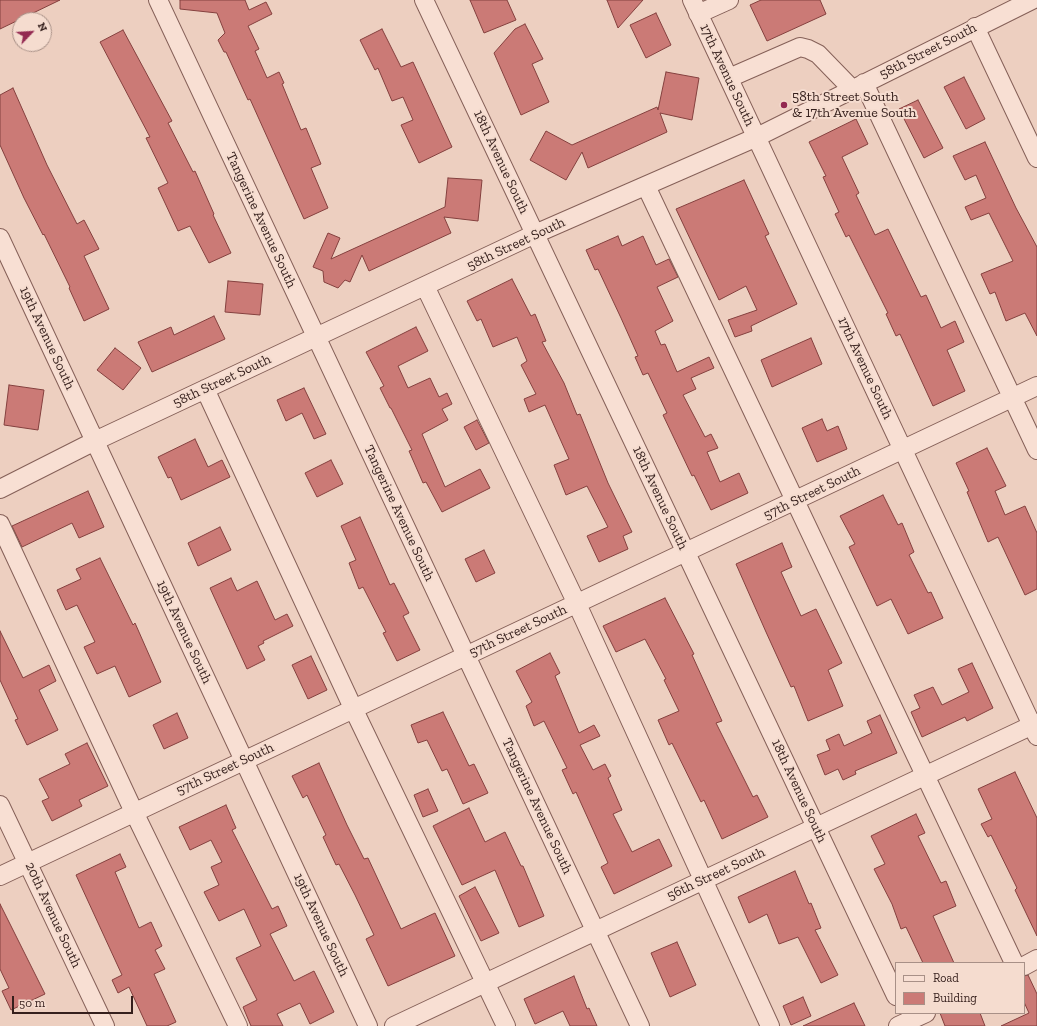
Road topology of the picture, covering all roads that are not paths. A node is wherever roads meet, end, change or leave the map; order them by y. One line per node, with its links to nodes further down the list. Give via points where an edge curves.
1 (158, 0): 15 (street, Tangerine Avenue South)
2 (424, 0): 12 (street, 18th Avenue South)
3 (729, 0): 5 (street)
4 (1032, 0): 6 (street, 58th Street South)
5 (695, 7): 7 (street, 17th Avenue South)
6 (975, 27): 8 (street, 58th Street South); 10 (street)
7 (728, 78): 8 (street, via 800,48 818,54); 9 (street, 17th Avenue South)
8 (858, 86): 9 (street, 58th Street South); 18 (street)
9 (756, 137): 11 (street, 58th Street South); 20 (street, 17th Avenue South)
10 (1037, 158)
11 (646, 186): 12 (street, 58th Street South); 23 (street)
12 (535, 234): 14 (street, 58th Street South); 25 (street, 18th Avenue South)
13 (0, 238): 19 (street, 19th Avenue South)
14 (425, 286): 15 (street, 58th Street South); 26 (street)
15 (316, 337): 17 (street, 58th Street South); 27 (street, Tangerine Avenue South)
16 (1037, 386): 18 (street, 57th Street South)
17 (206, 389): 19 (street, 58th Street South); 28 (street)
18 (1012, 398): 20 (street, 57th Street South); 21 (street)
19 (95, 441): 22 (street, 58th Street South); 30 (street, 19th Avenue South)
20 (903, 449): 23 (street, 57th Street South); 29 (street, 17th Avenue South)
21 (1037, 450)
22 (0, 489)
23 (795, 501): 25 (street, 57th Street South); 31 (street)
24 (0, 524): 33 (street)
25 (686, 553): 26 (street, 57th Street South); 34 (street, 18th Avenue South)
26 (577, 604): 27 (street, 57th Street South); 37 (street)
27 (466, 656): 28 (street, 57th Street South); 38 (street, Tangerine Avenue South)
28 (354, 708): 30 (street, 57th Street South); 42 (street)
29 (1035, 728): 31 (street, 56th Street South)
30 (244, 760): 33 (street, 57th Street South); 48 (street, 19th Avenue South)
31 (925, 776): 34 (street, 56th Street South); 40 (street)
32 (0, 805): 35 (street, 20th Avenue South)
33 (134, 812): 35 (street, 57th Street South); 47 (street)
34 (816, 827): 37 (street, 56th Street South); 43 (street, 18th Avenue South)
35 (28, 863): 36 (street, 57th Street South); 46 (street, 20th Avenue South)
36 (0, 876)
37 (704, 880): 38 (street, 56th Street South); 52 (street)
38 (596, 931): 42 (street, 56th Street South); 51 (street, Tangerine Avenue South)
39 (1037, 959): 41 (street)
40 (1014, 962)
41 (1025, 965)
42 (486, 983): 49 (street, 56th Street South); 50 (street)
43 (895, 994)
44 (924, 1014): 45 (street)
45 (905, 1022)
46 (104, 1026)
47 (238, 1026)
48 (368, 1026)
49 (394, 1026)
50 (506, 1026)
51 (640, 1026)
52 (770, 1026)

